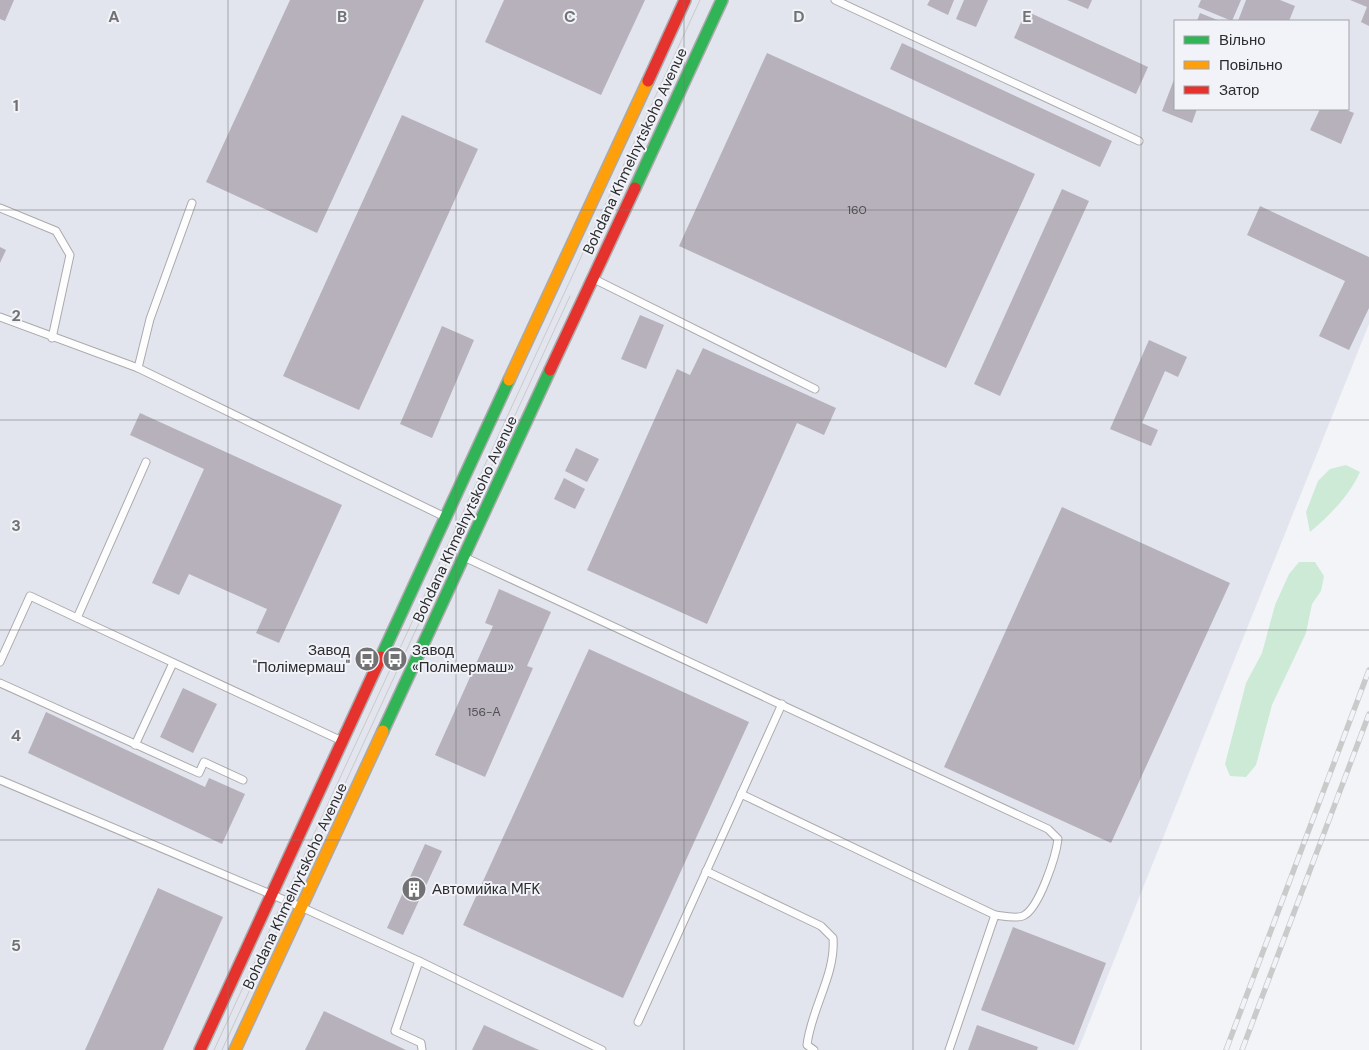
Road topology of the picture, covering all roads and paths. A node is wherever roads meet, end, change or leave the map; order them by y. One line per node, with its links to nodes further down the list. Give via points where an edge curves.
1 (685, 0): 13 (main road, Bohdana Khmelnytskoho Avenue)
2 (722, 0): 7 (main road, Bohdana Khmelnytskoho Avenue)
3 (836, 0): 4 (lane)
4 (1139, 141)
5 (192, 203): 10 (lane, via 150,319)
6 (0, 208): 9 (lane, via 56,230 70,255)
7 (592, 278): 11 (lane); 14 (main road, Bohdana Khmelnytskoho Avenue)
8 (0, 318): 9 (lane)
9 (52, 338): 10 (lane)
10 (138, 368): 13 (lane)
11 (815, 389)
12 (146, 462): 15 (lane)
13 (446, 517): 20 (main road, Bohdana Khmelnytskoho Avenue)
14 (464, 557): 19 (lane); 27 (main road, Bohdana Khmelnytskoho Avenue)
15 (77, 618): 16 (lane, via 30,596); 17 (lane)
16 (0, 662)
17 (173, 662): 20 (lane); 21 (lane)
18 (0, 683): 21 (lane)
19 (782, 704): 24 (lane); 28 (lane, via 1048,830 1058,839 1057,851 1033,908 1021,916)
20 (342, 742): 26 (main road, Bohdana Khmelnytskoho Avenue)
21 (135, 745): 23 (lane, via 199,773 204,762)
22 (0, 780): 26 (lane)
23 (242, 780)
24 (741, 794): 25 (lane); 28 (lane)
25 (706, 871): 30 (lane); 35 (lane, via 821,926 833,938 834,953 809,1031 807,1045)
26 (271, 895): 27 (lane); 31 (main road, Bohdana Khmelnytskoho Avenue)
27 (302, 907): 29 (lane); 32 (main road, Bohdana Khmelnytskoho Avenue)
28 (995, 915): 36 (lane)
29 (419, 961): 33 (lane, via 394,1031 421,1043); 34 (lane)
30 (638, 1022)
31 (200, 1050)
32 (235, 1050)
33 (422, 1050)
34 (602, 1050)
35 (814, 1050)
36 (949, 1050)

